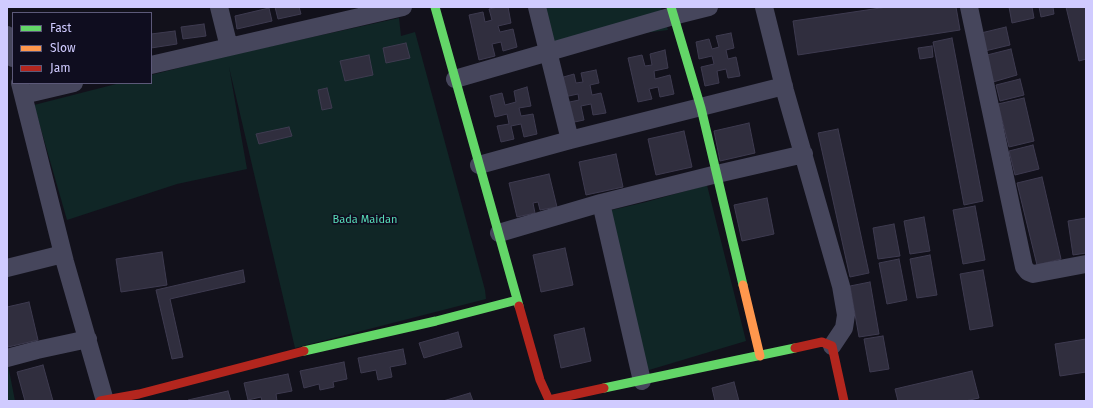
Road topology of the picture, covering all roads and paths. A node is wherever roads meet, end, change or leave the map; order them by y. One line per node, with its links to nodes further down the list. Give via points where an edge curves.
1 (218, 7): 10 (street)
2 (403, 7): 10 (street)
3 (435, 7): 14 (street)
4 (537, 7): 11 (street)
5 (709, 7): 8 (street)
6 (764, 7): 16 (street)
7 (969, 7): 26 (street, via 1024,267 1033,274)
8 (672, 11): 11 (street); 18 (street)
9 (7, 35): 12 (street)
10 (229, 46): 13 (street)
11 (548, 51): 14 (street); 19 (street)
12 (12, 54)
13 (152, 65)
14 (455, 79): 21 (street)
15 (65, 84): 17 (street)
16 (784, 86): 18 (street); 20 (street)
17 (21, 89): 25 (street)
18 (701, 108): 19 (street); 22 (street)
19 (570, 140): 21 (street)
20 (804, 154): 22 (street); 30 (street, via 841,286 846,315 844,328)
21 (480, 165): 24 (street)
22 (717, 174): 23 (street); 31 (street)
23 (601, 203): 24 (street); 33 (street)
24 (499, 233): 28 (street)
25 (63, 254): 27 (street); 29 (street)
26 (1086, 264)
27 (7, 268)
28 (518, 300): 34 (street); 35 (street)
29 (88, 339): 32 (street); 35 (street)
30 (832, 346): 31 (street, via 822,342); 36 (street)
31 (760, 356): 33 (street)
32 (7, 358)
33 (642, 381): 34 (street)
34 (547, 400)
35 (104, 401)
36 (844, 401)

